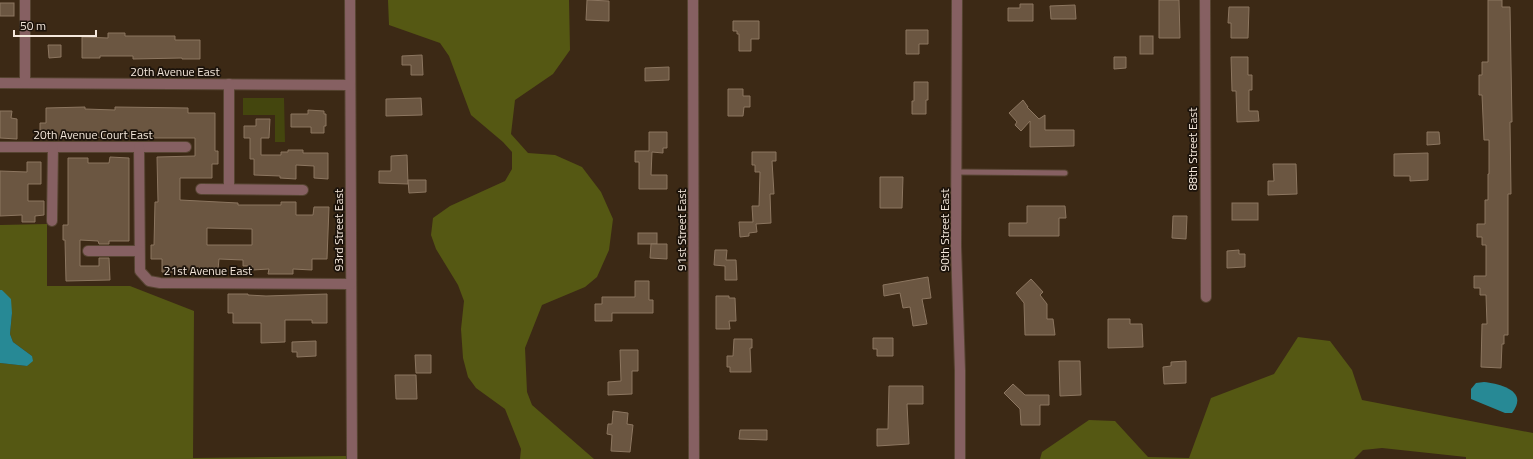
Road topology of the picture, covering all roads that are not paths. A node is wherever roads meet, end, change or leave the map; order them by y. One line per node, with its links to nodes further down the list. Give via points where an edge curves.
1 (25, 0): 7 (street)
2 (350, 0): 9 (street, 93rd Street East)
3 (693, 0): 25 (street, 91st Street East)
4 (957, 0): 14 (street, 90th Street East)
5 (1205, 0): 23 (street, 88th Street East)
6 (0, 83): 7 (street, 20th Avenue East)
7 (25, 83): 8 (street, 20th Avenue East)
8 (228, 84): 9 (street, 20th Avenue East); 17 (street)
9 (350, 85): 22 (street, 93rd Street East)
10 (0, 147): 11 (street, 20th Avenue Court East)
11 (53, 147): 12 (street, 20th Avenue Court East); 19 (street)
12 (139, 147): 13 (street, 20th Avenue Court East); 21 (street, 21st Avenue East)
13 (186, 147)
14 (956, 172): 15 (lane); 26 (street, 90th Street East)
15 (1065, 173)
16 (201, 189): 17 (street)
17 (228, 189): 18 (street)
18 (303, 190)
19 (52, 221)
20 (88, 251): 21 (street)
21 (139, 251): 22 (street, 21st Avenue East, via 140,271 145,278 155,283)
22 (351, 284): 24 (street, 93rd Street East)
23 (1206, 297)
24 (352, 459)
25 (694, 459)
26 (960, 459)

